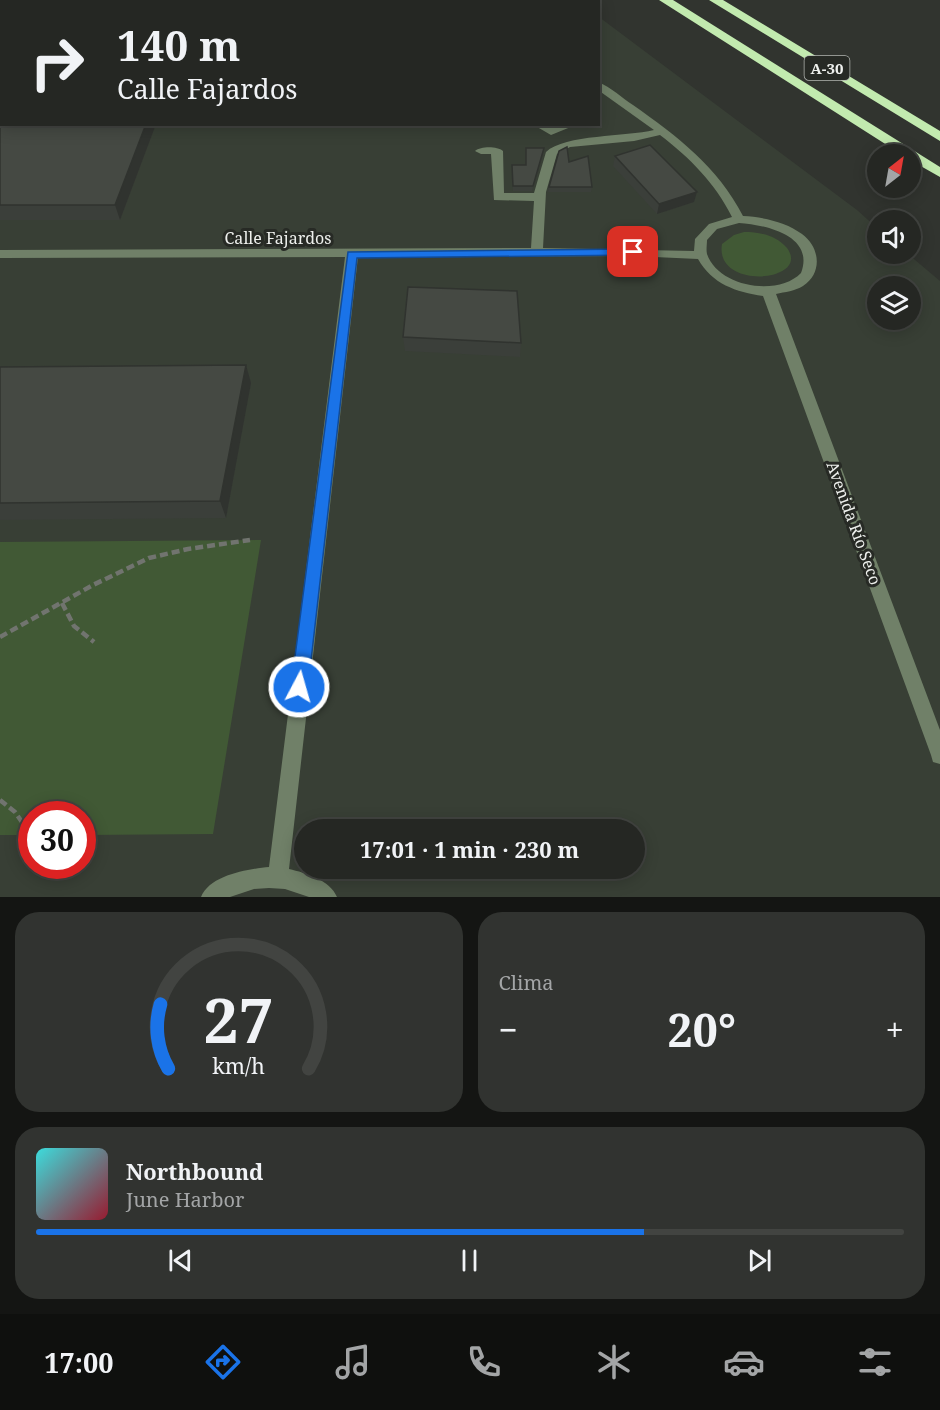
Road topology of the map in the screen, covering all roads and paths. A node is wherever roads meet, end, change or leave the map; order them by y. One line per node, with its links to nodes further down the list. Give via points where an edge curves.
1 (665, 0): 5 (highway, A-30)
2 (715, 0): 3 (highway, A-30)
3 (781, 40): 6 (highway); 10 (highway, A-30)
4 (600, 87): 9 (street)
5 (838, 109): 11 (highway); 14 (highway, A-30)
6 (940, 125)
7 (540, 126): 8 (street, via 551,132)
8 (568, 126)
9 (660, 132): 16 (street, via 559,146 548,158); 17 (street, via 710,173)
10 (940, 136)
11 (889, 144)
12 (481, 151): 16 (street, via 497,151 498,197)
13 (921, 167): 15 (highway)
14 (940, 173)
15 (940, 180)
16 (540, 197): 18 (street)
17 (739, 219): 21 (street, via 718,224 704,234); 22 (street, via 773,224 789,231 809,251 812,263 799,283)
18 (537, 253): 20 (street, Calle Fajardos); 21 (street, Calle Fajardos)
19 (0, 254): 20 (street, Calle Fajardos)
20 (352, 254): 30 (street)
21 (700, 255): 22 (street, via 706,267 732,285)
22 (768, 291): 27 (street, Avenida Río Seco)
23 (250, 540): 24 (path, via 149,558)
24 (62, 603): 25 (path); 26 (path, via 71,624)
25 (0, 637)
26 (94, 642)
27 (940, 755)
28 (0, 800): 29 (path)
29 (18, 816)
30 (278, 877): 31 (street, via 249,879); 32 (street, via 313,886)
31 (211, 897)
32 (327, 897)

